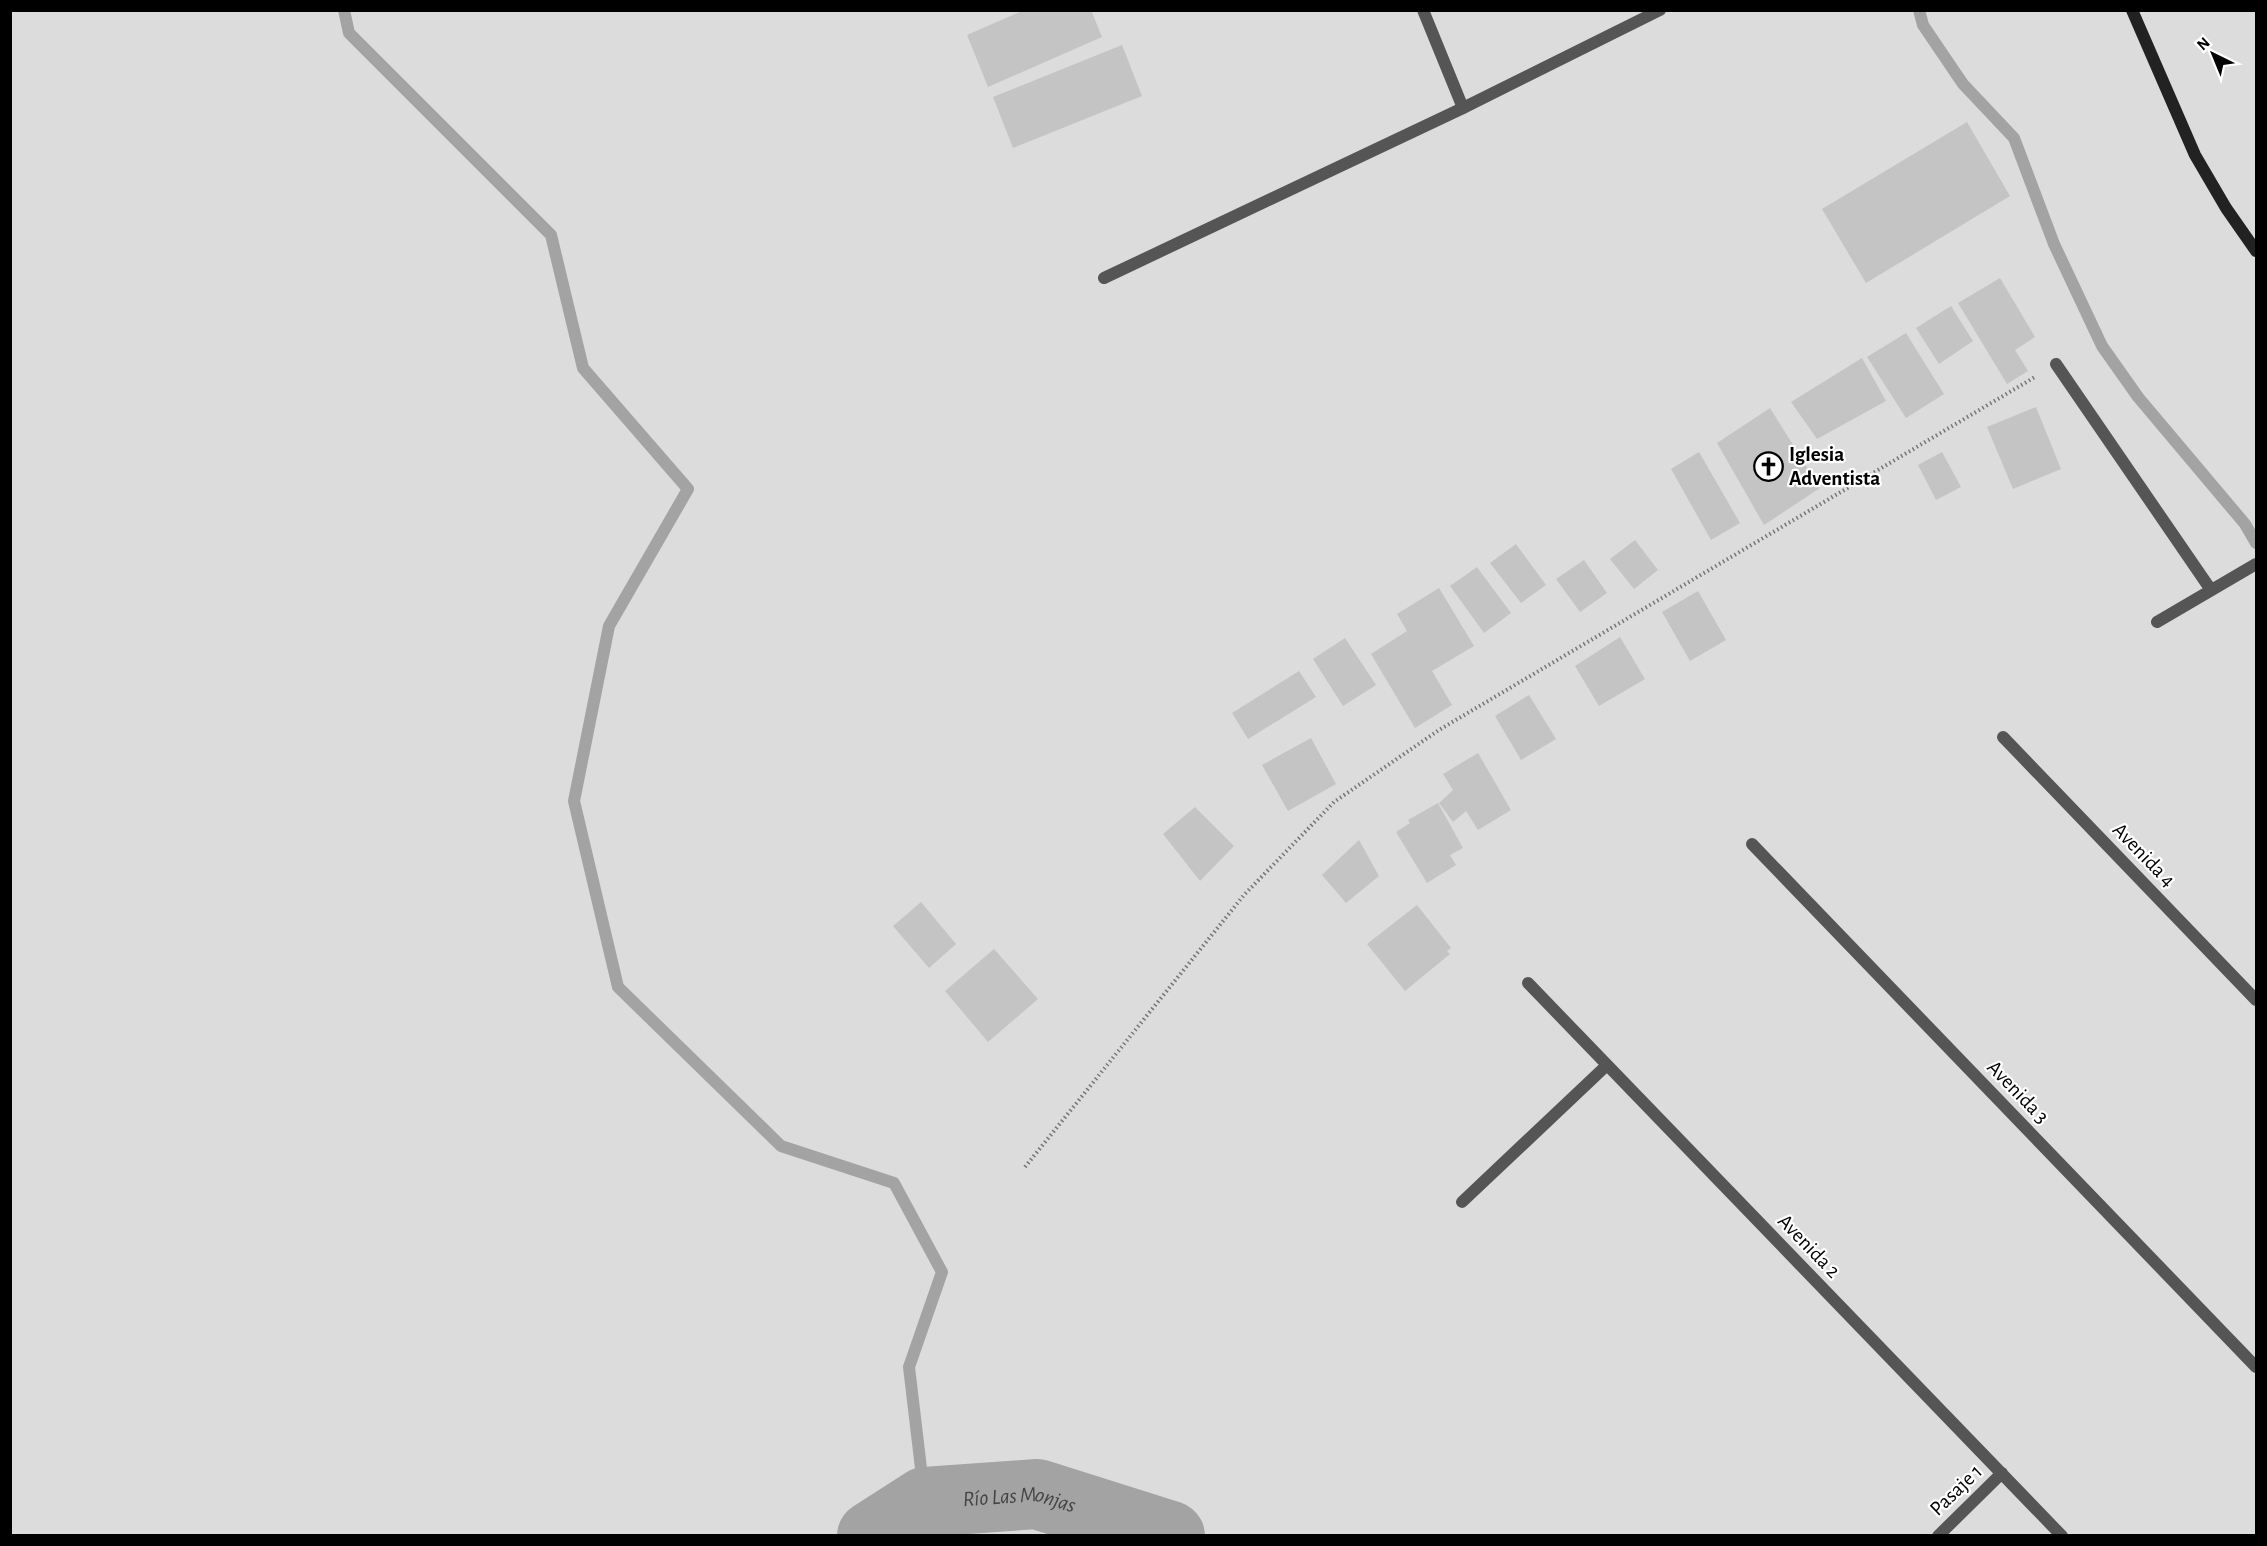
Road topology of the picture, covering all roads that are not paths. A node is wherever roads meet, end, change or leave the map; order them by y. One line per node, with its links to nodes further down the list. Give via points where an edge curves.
1 (1423, 10): 4 (street)
2 (1660, 10): 4 (street)
3 (2132, 10): 5 (main road, via 2195,155)
4 (1463, 108): 6 (street)
5 (2256, 251)
6 (1104, 279)
7 (2056, 364): 9 (street)
8 (2256, 564): 9 (street)
9 (2211, 590): 10 (street)
10 (2157, 622)
11 (2003, 737): 14 (street, Avenida 4)
12 (1752, 844): 17 (street, Avenida 3)
13 (1528, 983): 15 (street, Avenida 2)
14 (2256, 1000)
15 (1606, 1065): 16 (street); 18 (street, Avenida 2)
16 (1462, 1202)
17 (2256, 1367)
18 (2002, 1473): 19 (street, Pasaje 1); 20 (street, Avenida 2)
19 (1938, 1536)
20 (2062, 1536)

